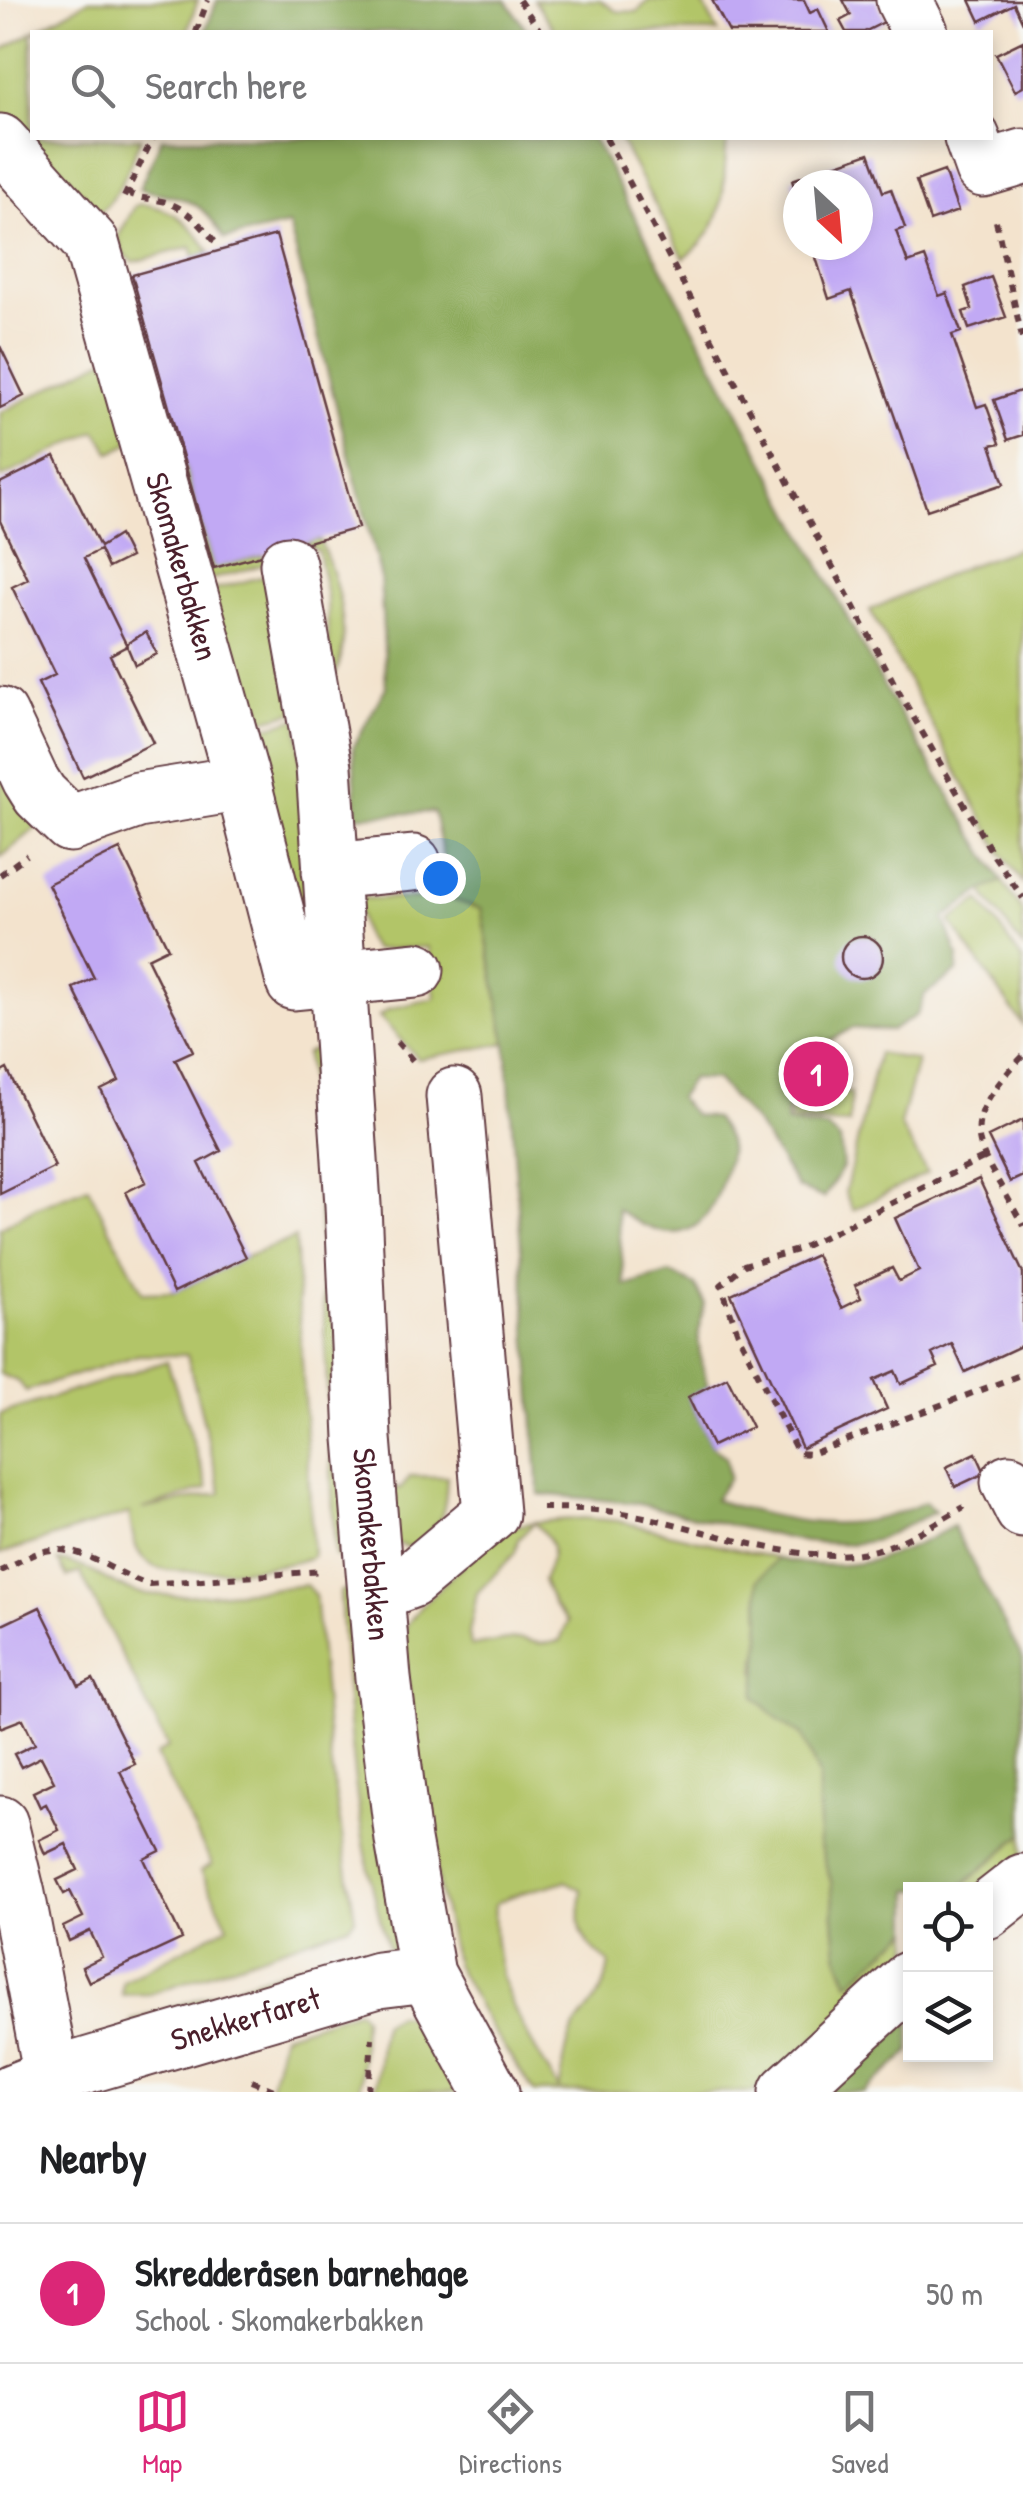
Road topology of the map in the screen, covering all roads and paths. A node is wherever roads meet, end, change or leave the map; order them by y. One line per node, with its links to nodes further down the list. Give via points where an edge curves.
1 (208, 0): 4 (path)
2 (519, 0): 5 (path)
3 (904, 0): 6 (street)
4 (197, 30)
5 (540, 30)
6 (919, 30)
7 (153, 140): 11 (path)
8 (607, 140): 20 (path, via 900,694)
9 (0, 142): 12 (street, Skomakerbakken)
10 (993, 154): 14 (path)
11 (127, 192): 12 (path); 13 (path, via 182,209)
12 (91, 242): 17 (street, Skomakerbakken)
13 (216, 243)
14 (1023, 342)
15 (288, 564): 19 (street, Skomakerbakken, via 320,735)
16 (0, 715): 17 (street, via 30,780 70,824 138,800)
17 (243, 783): 22 (street, Skomakerbakken, via 294,982)
18 (413, 863): 19 (street)
19 (330, 871): 22 (street, Skomakerbakken)
20 (1023, 898)
21 (416, 970): 22 (street)
22 (336, 977): 31 (street, Skomakerbakken)
23 (1023, 1056): 25 (path, via 989,1096 978,1135)
24 (454, 1096): 29 (street)
25 (983, 1158): 26 (path); 27 (path, via 797,1250 744,1264 721,1285 798,1454)
26 (1023, 1226)
27 (1023, 1374)
28 (1016, 1496): 29 (path, via 896,1543 848,1554 807,1552 619,1512)
29 (491, 1513): 31 (street, via 412,1580)
30 (0, 1571): 31 (path, via 50,1550 149,1584)
31 (375, 1581): 35 (street, Skomakerbakken, via 403,1840)
32 (0, 1824): 38 (street, via 18,1894)
33 (1023, 1882): 34 (street)
34 (993, 1906)
35 (427, 1974): 38 (street, Snekkerfaret, via 378,1980); 40 (street, Skomakerbakken)
36 (903, 1985): 41 (street)
37 (251, 2081): 39 (path)
38 (32, 2084)
39 (279, 2092)
40 (490, 2092)
41 (787, 2092)

